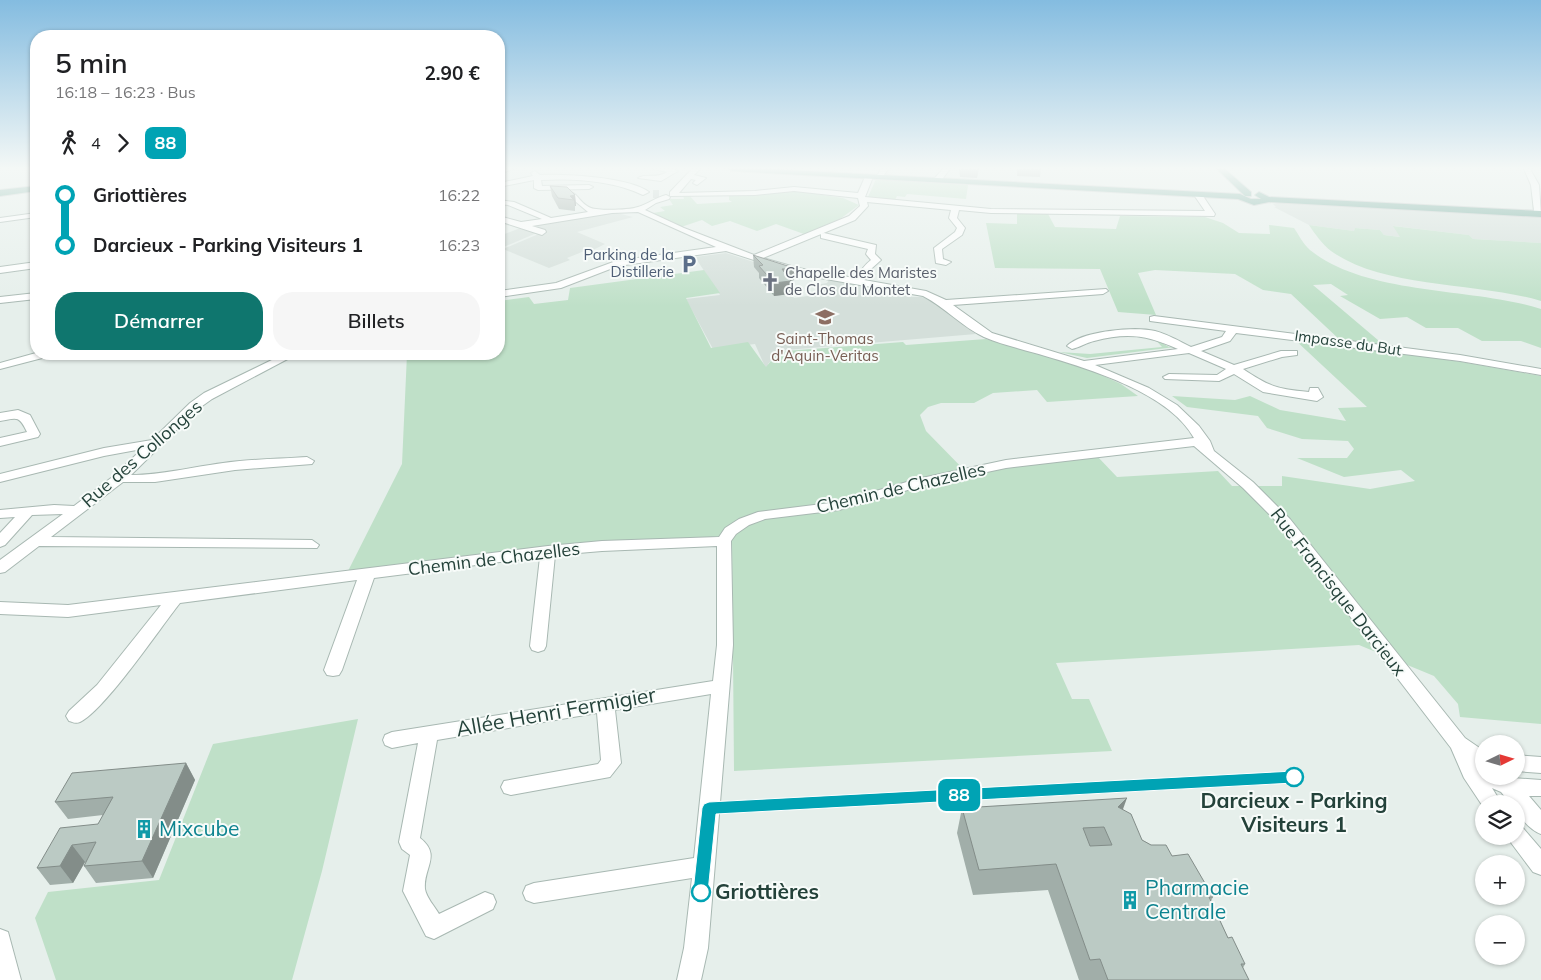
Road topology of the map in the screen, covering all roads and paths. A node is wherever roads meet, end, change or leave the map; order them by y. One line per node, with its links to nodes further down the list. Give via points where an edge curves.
1 (533, 215): 9 (street)
2 (585, 215): 9 (street)
3 (648, 215): 13 (street, Rue Francisque Darcieux)
4 (854, 215): 14 (street, via 846,222)
5 (953, 215): 15 (street, via 961,228 959,233 938,248 939,261)
6 (30, 216): 7 (street)
7 (0, 220)
8 (505, 220): 10 (street)
9 (555, 220): 10 (street)
10 (520, 225): 11 (street)
11 (542, 232)
12 (824, 236): 18 (street, via 872,247 870,254 876,260)
13 (729, 248): 14 (street, Rue Francisque Darcieux); 20 (street, via 616,264 558,286)
14 (755, 258): 18 (street, Rue Francisque Darcieux, via 806,274)
15 (946, 262)
16 (30, 266): 17 (street)
17 (0, 270)
18 (856, 282): 23 (street, Rue Francisque Darcieux, via 918,292)
19 (1103, 291): 23 (street)
20 (505, 293)
21 (30, 297): 22 (street)
22 (0, 300)
23 (944, 303): 34 (street, Rue Francisque Darcieux, via 988,335)
24 (1154, 319): 26 (street, Impasse du But)
25 (1184, 327): 27 (street)
26 (1234, 330): 29 (street, via 1226,340); 37 (street, Impasse du But, via 1460,358)
27 (1153, 334): 28 (street, via 1133,332 1083,340); 29 (street)
28 (1072, 346)
29 (1187, 350): 32 (street); 36 (street)
30 (1294, 354): 36 (street, via 1281,354)
31 (30, 358): 35 (street)
32 (1135, 358): 34 (street, via 1100,359); 38 (street, via 1119,363)
33 (280, 360): 43 (street, Rue des Collonges, via 208,396)
34 (1086, 364): 38 (street, Rue Francisque Darcieux)
35 (0, 366)
36 (1234, 369): 39 (street, via 1219,378); 40 (street, via 1269,391 1316,397)
37 (1541, 372)
38 (1108, 374): 44 (street, Rue Francisque Darcieux, via 1157,396 1181,412 1194,425)
39 (1169, 377)
40 (1314, 390)
41 (0, 418): 42 (street, via 18,414 25,417 34,434)
42 (0, 442)
43 (156, 443): 46 (street, via 104,452); 47 (street, Rue des Collonges)
44 (1203, 445): 52 (street, Chemin de Chazelles, via 1006,464 922,482 839,506 763,516 730,530); 67 (street, Rue Francisque Darcieux, via 1285,522)
45 (307, 462): 47 (street, via 212,469 151,479)
46 (0, 478)
47 (120, 478): 48 (street, Rue des Collonges)
48 (78, 510): 49 (street); 51 (street, Rue des Collonges)
49 (28, 512): 50 (street); 53 (street)
50 (0, 514)
51 (35, 541): 54 (street); 56 (street, Rue des Collonges)
52 (724, 541): 55 (street, Chemin de Chazelles); 62 (street, via 725,645)
53 (0, 542)
54 (312, 545)
55 (548, 551): 57 (street, Chemin de Chazelles); 60 (street)
56 (0, 568)
57 (367, 575): 58 (street, Chemin de Chazelles); 61 (street)
58 (174, 598): 59 (street, Chemin de Chazelles, via 68,611); 64 (street, via 103,690)
59 (0, 608)
60 (538, 646)
61 (333, 670)
62 (720, 687): 63 (street, Allée Henri Fermigier); 77 (street)
63 (605, 704): 65 (street, Allée Henri Fermigier); 72 (street, via 611,763 603,771)
64 (75, 716)
65 (429, 734): 66 (street, Allée Henri Fermigier); 79 (street, via 409,842 421,851 414,891 434,928)
66 (392, 740)
67 (1475, 761)
68 (1525, 764): 69 (street)
69 (1541, 765)
70 (1507, 785): 74 (street)
71 (1525, 785): 73 (street)
72 (511, 787)
73 (1541, 788)
74 (1541, 825)
75 (1525, 845): 76 (street)
76 (1541, 865)
77 (702, 867): 78 (street); 82 (street, via 696,948)
78 (534, 893)
79 (485, 902)
80 (0, 940): 81 (street)
81 (9, 980)
82 (689, 980)

